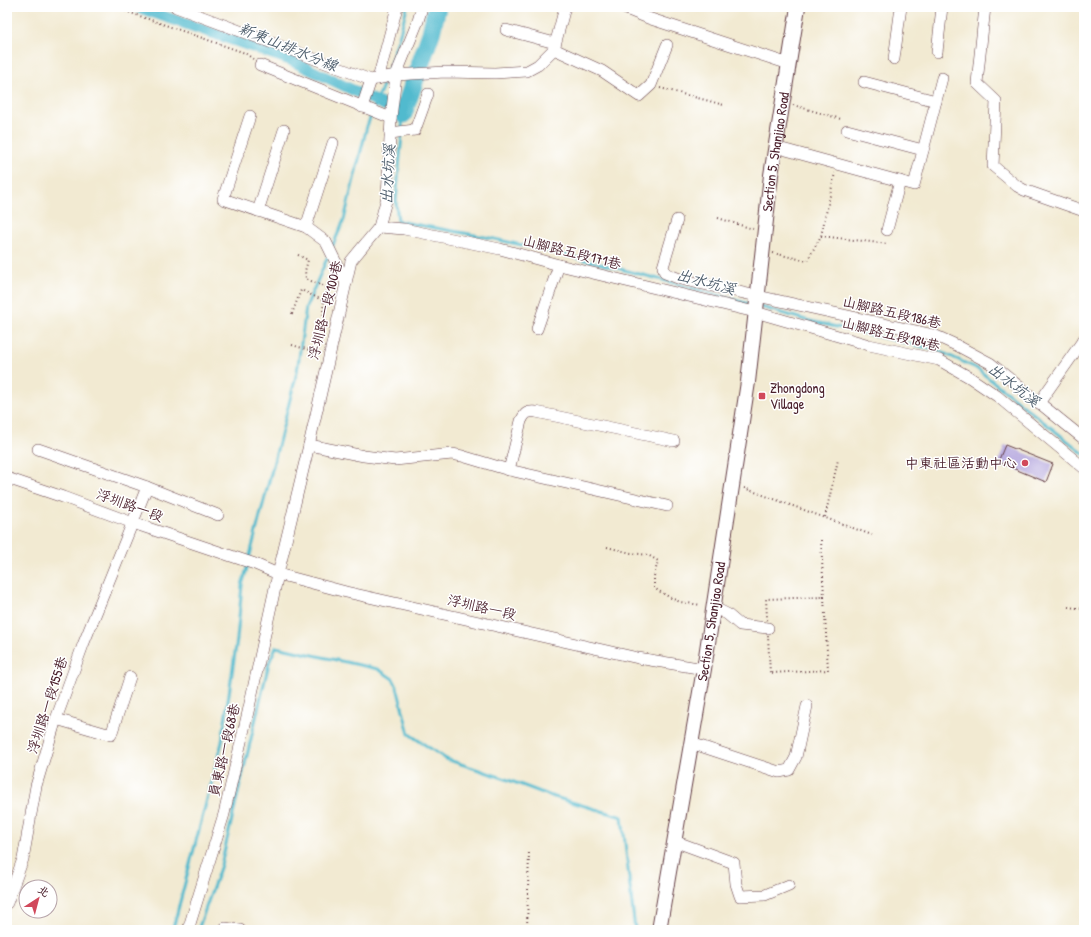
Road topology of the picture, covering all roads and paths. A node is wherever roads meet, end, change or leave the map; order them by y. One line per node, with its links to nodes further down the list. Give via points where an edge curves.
1 (114, 7): 17 (path, via 245,54)
2 (176, 7): 20 (street)
3 (397, 7): 20 (street)
4 (422, 7): 18 (street, 浮圳路一段100巷)
5 (565, 7): 13 (street)
6 (621, 7): 16 (street)
7 (798, 7): 16 (main road, Section 5, Shanjiao Road)
8 (901, 7): 15 (street)
9 (942, 7): 14 (street)
10 (985, 7): 40 (street, via 976,83 996,101 993,166 1024,190)
11 (506, 30): 13 (street)
12 (667, 45): 22 (street)
13 (554, 46): 18 (street, via 538,65 527,71); 22 (street, via 602,71 639,96)
14 (937, 52)
15 (894, 59)
16 (789, 64): 25 (main road, Section 5, Shanjiao Road)
17 (260, 65): 27 (street)
18 (396, 75): 20 (street); 29 (street, 浮圳路一段100巷)
19 (942, 78): 24 (street)
20 (374, 80): 27 (street)
21 (864, 82): 24 (street)
22 (651, 85): 26 (path)
23 (428, 94): 33 (street, via 415,130)
24 (936, 101): 36 (street)
25 (782, 102): 30 (path); 35 (main road, Section 5, Shanjiao Road)
26 (724, 105)
27 (362, 107): 29 (street)
28 (250, 116): 39 (street, via 223,200)
29 (391, 118): 33 (street, 浮圳路一段100巷)
30 (841, 119)
31 (284, 130): 39 (street)
32 (847, 130): 36 (street)
33 (390, 133): 44 (street, 浮圳路一段100巷, via 387,197)
34 (333, 144): 43 (street)
35 (775, 147): 37 (street); 46 (main road, Section 5, Shanjiao Road)
36 (923, 150): 38 (street, via 914,185)
37 (837, 165): 38 (street); 47 (path)
38 (900, 181): 45 (street)
39 (258, 211): 43 (street)
40 (1084, 211)
41 (718, 218): 46 (path)
42 (677, 220): 53 (street, 山腳路五段186巷, via 662,267 665,273 680,279)
43 (306, 227): 52 (street, via 326,242)
44 (379, 227): 51 (street, 山腳路五段171巷, via 500,249); 52 (street, 浮圳路一段100巷, via 351,261)
45 (887, 230)
46 (764, 232): 49 (main road, Section 5, Shanjiao Road)
47 (821, 236): 48 (path); 49 (path, via 807,261)
48 (888, 244)
49 (762, 251): 53 (main road, Section 5, Shanjiao Road)
50 (298, 255): 54 (path, via 308,260 306,279 328,288)
51 (559, 265): 55 (street, 山腳路五段171巷); 57 (street)
52 (346, 283): 58 (street, 浮圳路一段100巷)
53 (757, 296): 55 (main road, Section 5, Shanjiao Road); 62 (street, 山腳路五段186巷, via 934,335 990,363)
54 (324, 301): 56 (path, via 301,290); 58 (path, via 323,318)
55 (755, 312): 68 (street, 山腳路五段184巷, via 869,345 939,360 998,396); 71 (main road, Section 5, Shanjiao Road, via 748,382)
56 (292, 314)
57 (537, 329)
58 (335, 330): 61 (street, 浮圳路一段100巷)
59 (1084, 339): 62 (street)
60 (292, 346): 61 (path)
61 (329, 355): 65 (street, 浮圳路一段100巷)
62 (1039, 403): 63 (street, 山腳路五段186巷)
63 (1084, 439)
64 (674, 441): 69 (street, via 530,412 525,414 521,421)
65 (309, 445): 69 (street, via 394,460 452,454); 80 (street, 浮圳路一段100巷)
66 (38, 449): 72 (street)
67 (838, 460): 75 (path)
68 (1083, 468)
69 (509, 470): 73 (street)
70 (7, 478): 76 (street, 浮圳路一段)
71 (732, 484): 75 (path); 82 (main road, Section 5, Shanjiao Road)
72 (147, 487): 74 (street); 76 (street, 浮圳路一段155巷)
73 (667, 506)
74 (218, 515)
75 (825, 517): 77 (path)
76 (133, 523): 80 (street, 浮圳路一段); 89 (street, 浮圳路一段155巷)
77 (872, 535)
78 (821, 540): 81 (path)
79 (607, 547): 82 (path, via 648,556 658,562 654,588 669,597 680,602)
80 (278, 574): 86 (street, 浮圳路一段, via 346,592 638,658); 95 (street, 員東路一段68巷, via 224,814)
81 (824, 596): 85 (path, via 766,599); 85 (path, via 828,670 770,673)
82 (713, 607): 85 (street, via 740,625); 86 (main road, Section 5, Shanjiao Road)
83 (1068, 607): 84 (path)
84 (1084, 609)
85 (768, 628)
86 (704, 669): 90 (main road, Section 5, Shanjiao Road)
87 (130, 677): 89 (street, via 111,735)
88 (807, 706): 90 (street, via 796,757 789,770 779,772)
89 (56, 719): 94 (street, 浮圳路一段155巷, via 36,786 23,859)
90 (691, 743): 91 (main road, Section 5, Shanjiao Road)
91 (674, 841): 93 (street, via 734,863 740,896 765,895); 99 (main road, Section 5, Shanjiao Road)
92 (529, 851): 98 (path)
93 (788, 885)
94 (7, 903)
95 (188, 930)
96 (224, 930): 97 (street)
97 (240, 930)
98 (527, 930)
99 (659, 930)

